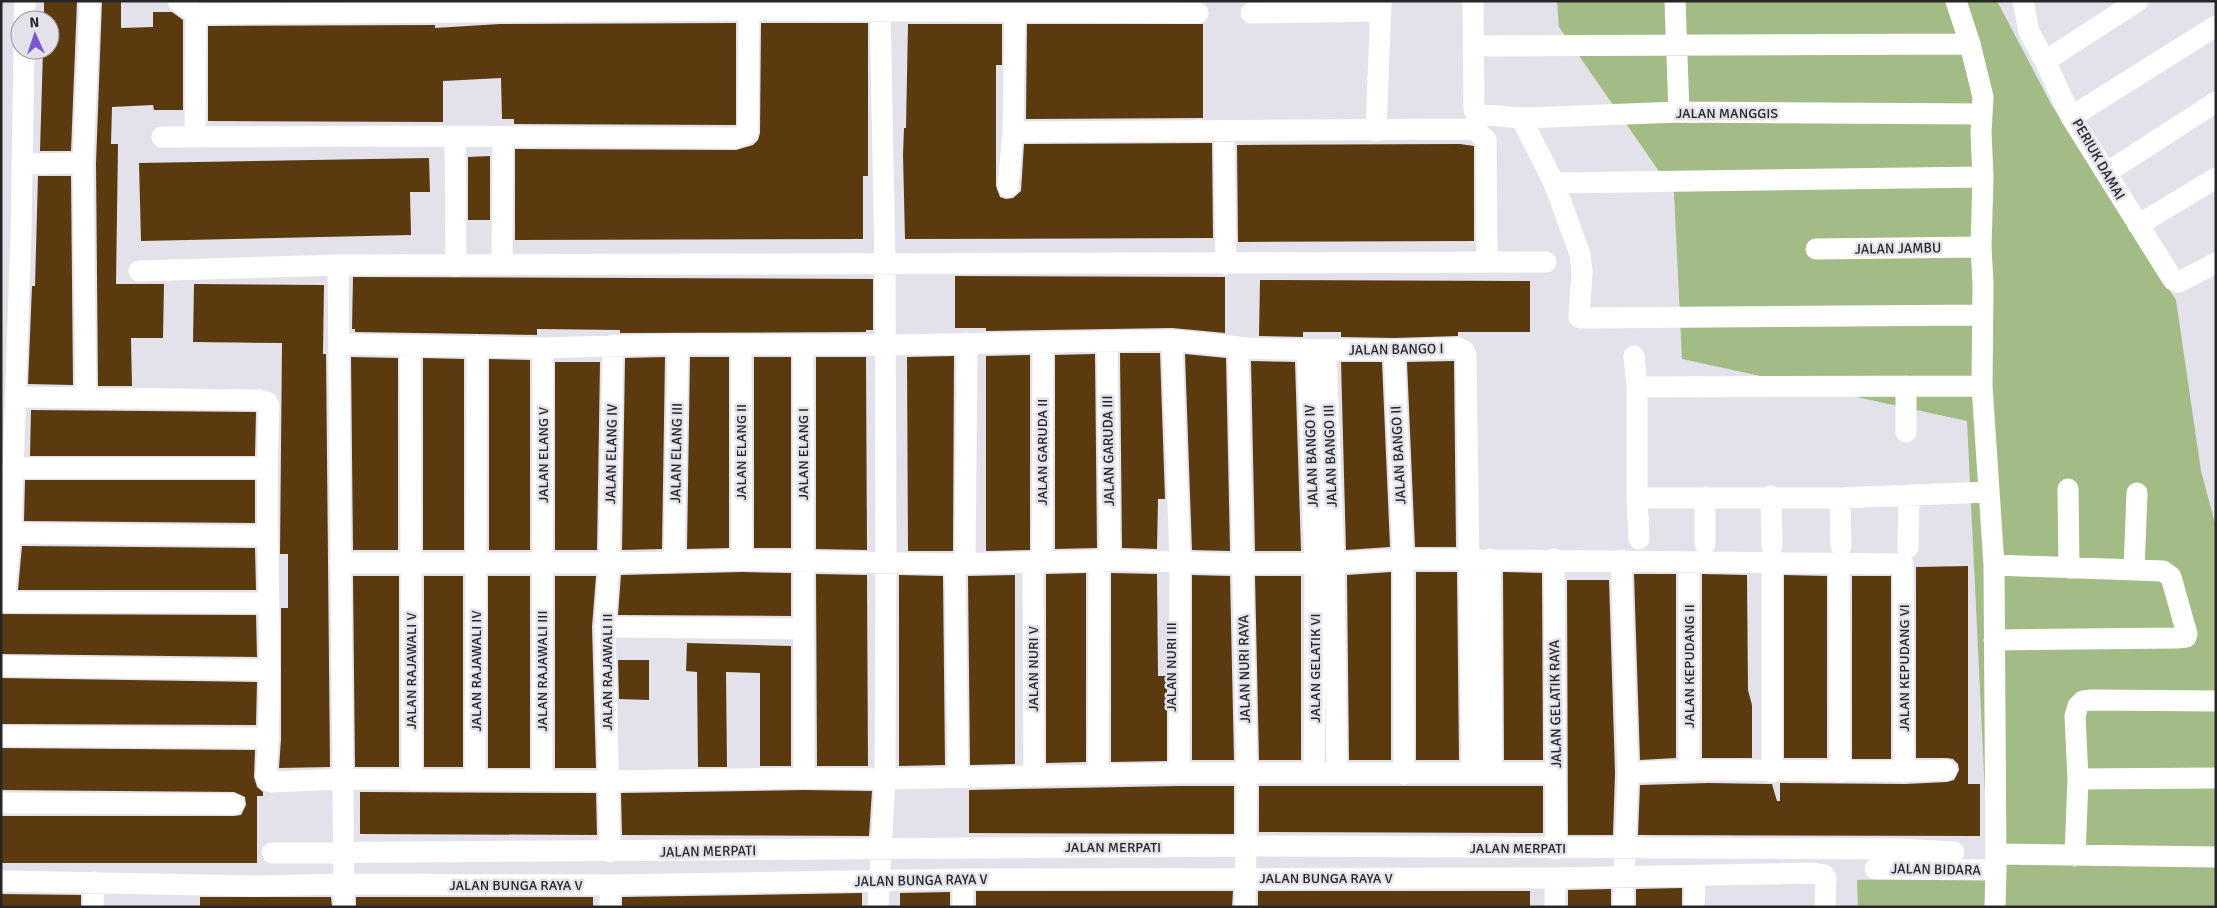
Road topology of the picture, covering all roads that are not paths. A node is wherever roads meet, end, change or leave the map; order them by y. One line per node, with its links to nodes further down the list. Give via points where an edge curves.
1 (90, 1): 33 (street)
2 (178, 1): 14 (street)
3 (1473, 1): 18 (street)
4 (1675, 1): 17 (street)
5 (1956, 1): 16 (street)
6 (2023, 1): 20 (street, via 2029,32)
7 (2138, 1): 20 (street)
8 (749, 6): 9 (street); 14 (street); 32 (street, via 748,133 736,138)
9 (880, 6): 11 (street); 46 (street)
10 (1381, 6): 13 (street); 26 (street)
11 (1016, 7): 12 (street); 27 (street)
12 (1198, 13)
13 (1251, 13)
14 (196, 14): 31 (street)
15 (2216, 26): 24 (street, PERIUK DAMAI)
16 (1970, 44): 17 (street); 23 (street, via 1983,97)
17 (1676, 45): 18 (street); 22 (street)
18 (1473, 46): 25 (street, JALAN MANGGIS, via 1474,110 1485,116)
19 (24, 60): 34 (street)
20 (2045, 61): 24 (street)
21 (2216, 102): 35 (street)
22 (1679, 112): 23 (street, JALAN MANGGIS); 25 (street, JALAN MANGGIS)
23 (1982, 114): 36 (street)
24 (2071, 117): 35 (street, PERIUK DAMAI)
25 (1521, 118): 38 (street)
26 (1376, 131): 28 (street); 43 (street, via 1468,128 1479,132 1486,140)
27 (1013, 132): 28 (street); 39 (street)
28 (1224, 132): 47 (street)
29 (455, 136): 31 (street); 32 (street); 50 (street)
30 (162, 137): 31 (street)
31 (195, 137)
32 (503, 137): 48 (street)
33 (84, 163): 34 (street); 74 (street)
34 (23, 164): 73 (street)
35 (2106, 173): 40 (street, PERIUK DAMAI)
36 (1983, 177): 38 (street); 41 (street)
37 (2216, 178): 40 (street)
38 (1554, 183): 52 (street, via 1580,254 1582,272 1578,310 1581,318)
39 (1008, 187)
40 (2138, 225): 45 (street, PERIUK DAMAI, via 2173,280 2179,282)
41 (1981, 247): 42 (street, JALAN JAMBU); 52 (street)
42 (1816, 249)
43 (1487, 262): 44 (street); 47 (street)
44 (1546, 262)
45 (2216, 263)
46 (885, 264): 47 (street); 48 (street); 61 (street)
47 (1226, 264)
48 (502, 265): 50 (street)
49 (338, 266): 50 (street); 51 (street); 57 (street)
50 (456, 266)
51 (139, 271)
52 (1982, 315): 71 (street)
53 (1172, 340): 54 (street, JALAN BANGO I); 66 (street, JALAN BANGO I); 99 (street, JALAN NURI III)
54 (1107, 341): 56 (street, JALAN BANGO I); 98 (street, JALAN GARUDA III)
55 (968, 343): 56 (street, JALAN BANGO I); 61 (street, JALAN BANGO I); 111 (street)
56 (1043, 343): 105 (street, JALAN GARUDA II)
57 (339, 344): 62 (street, JALAN BANGO I); 107 (street)
58 (678, 344): 59 (street, JALAN BANGO I); 64 (street, JALAN BANGO I); 102 (street, JALAN ELANG III)
59 (740, 345): 60 (street, JALAN BANGO I); 95 (street, JALAN ELANG II)
60 (803, 345): 61 (street, JALAN BANGO I); 103 (street, JALAN ELANG I)
61 (885, 345): 104 (street)
62 (410, 346): 63 (street, JALAN BANGO I); 108 (street, JALAN RAJAWALI V)
63 (477, 346): 65 (street, JALAN BANGO I); 100 (street, JALAN RAJAWALI IV)
64 (613, 346): 65 (street, JALAN BANGO I); 109 (street, JALAN ELANG IV)
65 (543, 348): 101 (street, JALAN ELANG V)
66 (1238, 348): 67 (street, JALAN BANGO I); 112 (street, JALAN NURI RAYA)
67 (1316, 349): 68 (street, JALAN BANGO I); 110 (street, JALAN BANGO IV)
68 (1394, 350): 93 (street, JALAN BANGO II); 96 (street, JALAN BANGO I, via 1458,348 1466,355)
69 (1634, 356): 72 (street)
70 (1906, 386): 71 (street); 72 (street); 75 (street)
71 (1982, 386): 79 (street)
72 (1637, 387): 84 (street)
73 (15, 397): 74 (street); 76 (street)
74 (86, 399): 77 (street, via 267,402)
75 (1906, 432)
76 (12, 468): 77 (street); 86 (street)
77 (266, 468): 87 (street)
78 (2068, 490): 114 (street)
79 (1988, 492): 81 (street); 113 (street)
80 (2137, 493): 115 (street)
81 (1909, 495): 85 (street); 91 (street, JALAN KEPUDANG VI)
82 (1771, 496): 83 (street); 85 (street); 92 (street)
83 (1704, 497): 84 (street); 89 (street)
84 (1637, 498): 88 (street)
85 (1840, 498): 90 (street)
86 (11, 533): 87 (street); 116 (street)
87 (267, 536): 118 (street)
88 (1639, 539)
89 (1705, 544)
90 (1840, 555): 91 (street); 92 (street); 130 (street)
91 (1906, 556): 131 (street, JALAN KEPUDANG VI)
92 (1767, 558): 106 (street); 129 (street)
93 (1403, 559): 96 (street); 110 (street); 139 (street, JALAN BANGO II)
94 (1554, 559): 96 (street); 97 (street); 136 (street, JALAN GELATIK RAYA)
95 (742, 560): 102 (street); 103 (street)
96 (1480, 560): 135 (street, JALAN BANGO I)
97 (1622, 560): 106 (street); 137 (street)
98 (1104, 561): 99 (street); 105 (street); 140 (street, JALAN GARUDA III)
99 (1176, 561): 112 (street); 132 (street, JALAN NURI III)
100 (476, 562): 101 (street); 108 (street); 149 (street, JALAN RAJAWALI IV)
101 (542, 562): 109 (street); 150 (street, JALAN RAJAWALI III)
102 (674, 562): 109 (street)
103 (804, 562): 104 (street); 120 (street, JALAN ELANG I)
104 (886, 562): 111 (street); 146 (street)
105 (1032, 562): 111 (street); 141 (street, JALAN GARUDA II)
106 (1689, 562): 127 (street, JALAN KEPUDANG II)
107 (340, 563): 108 (street); 145 (street)
108 (410, 563): 148 (street, JALAN RAJAWALI V)
109 (609, 563): 119 (street, JALAN RAJAWALI II)
110 (1325, 563): 112 (street); 133 (street, JALAN GELATIK VI); 134 (street)
111 (960, 564): 142 (street)
112 (1242, 564): 138 (street, JALAN NURI RAYA)
113 (1994, 565): 114 (street); 121 (street)
114 (2069, 568): 115 (street)
115 (2134, 569): 121 (street, via 2168,574 2186,637)
116 (3, 580): 117 (street)
117 (2, 602): 118 (street)
118 (267, 603): 123 (street)
119 (605, 627): 120 (street); 151 (street, JALAN RAJAWALI II)
120 (803, 629): 143 (street, JALAN ELANG I)
121 (1994, 640): 164 (street)
122 (1, 666): 123 (street)
123 (270, 670): 126 (street)
124 (2216, 701): 147 (street, via 2083,701 2075,716)
125 (1, 736): 126 (street)
126 (269, 738): 145 (street, via 268,781)
127 (1689, 769): 129 (street); 137 (street)
128 (1947, 770): 131 (street)
129 (1766, 772): 130 (street)
130 (1840, 772): 131 (street)
131 (1904, 772)
132 (1175, 773): 138 (street); 140 (street)
133 (1314, 773): 134 (street); 138 (street)
134 (1338, 773): 139 (street)
135 (1482, 773): 136 (street); 139 (street)
136 (1556, 773): 157 (street, JALAN GELATIK RAYA)
137 (1628, 773): 155 (street)
138 (1247, 774): 154 (street, JALAN NURI RAYA)
139 (1404, 774)
140 (1098, 775): 141 (street)
141 (1029, 776): 142 (street)
142 (958, 777): 146 (street)
143 (804, 778): 146 (street); 151 (street)
144 (2216, 778): 147 (street)
145 (343, 779): 148 (street); 161 (street)
146 (885, 779): 156 (street)
147 (2078, 779): 162 (street)
148 (412, 780): 149 (street)
149 (475, 780): 150 (street)
150 (542, 780): 151 (street)
151 (608, 781): 158 (street, JALAN RAJAWALI II)
152 (1, 803): 153 (street)
153 (234, 804)
154 (1245, 846): 156 (street, JALAN MERPATI); 157 (street, JALAN MERPATI); 168 (street, JALAN NURI RAYA)
155 (1625, 847): 157 (street, JALAN MERPATI); 159 (street, JALAN MERPATI); 166 (street)
156 (880, 849): 158 (street, JALAN MERPATI); 172 (street)
157 (1556, 849)
158 (610, 852): 161 (street, JALAN MERPATI)
159 (1954, 852)
160 (272, 853): 161 (street, JALAN MERPATI)
161 (342, 853): 174 (street)
162 (2075, 856): 163 (street, JALAN BIDARA); 164 (street, JALAN BIDARA)
163 (2216, 857)
164 (1996, 862): 165 (street, JALAN BIDARA); 186 (street)
165 (1875, 869)
166 (1623, 876): 167 (street, JALAN BUNGA RAYA V); 169 (street, JALAN BUNGA RAYA V); 183 (street)
167 (1695, 876): 184 (street); 185 (street, JALAN BUNGA RAYA V, via 1819,873 1826,878)
168 (1246, 878): 169 (street, JALAN BUNGA RAYA V); 170 (street, JALAN BUNGA RAYA V); 181 (street, JALAN NURI RAYA)
169 (1555, 878): 182 (street)
170 (963, 879): 172 (street, JALAN BUNGA RAYA V); 180 (street)
171 (1, 881): 173 (street, JALAN BUNGA RAYA V)
172 (878, 881): 175 (street, JALAN BUNGA RAYA V); 179 (street)
173 (94, 882): 174 (street, JALAN BUNGA RAYA V, via 270,886); 176 (street)
174 (342, 884): 175 (street, JALAN BUNGA RAYA V); 177 (street)
175 (610, 885): 178 (street)
176 (93, 907)
177 (344, 907)
178 (610, 907)
179 (878, 907)
180 (963, 907)
181 (1245, 907)
182 (1555, 907)
183 (1622, 907)
184 (1694, 907)
185 (1825, 907)
186 (1995, 907)

